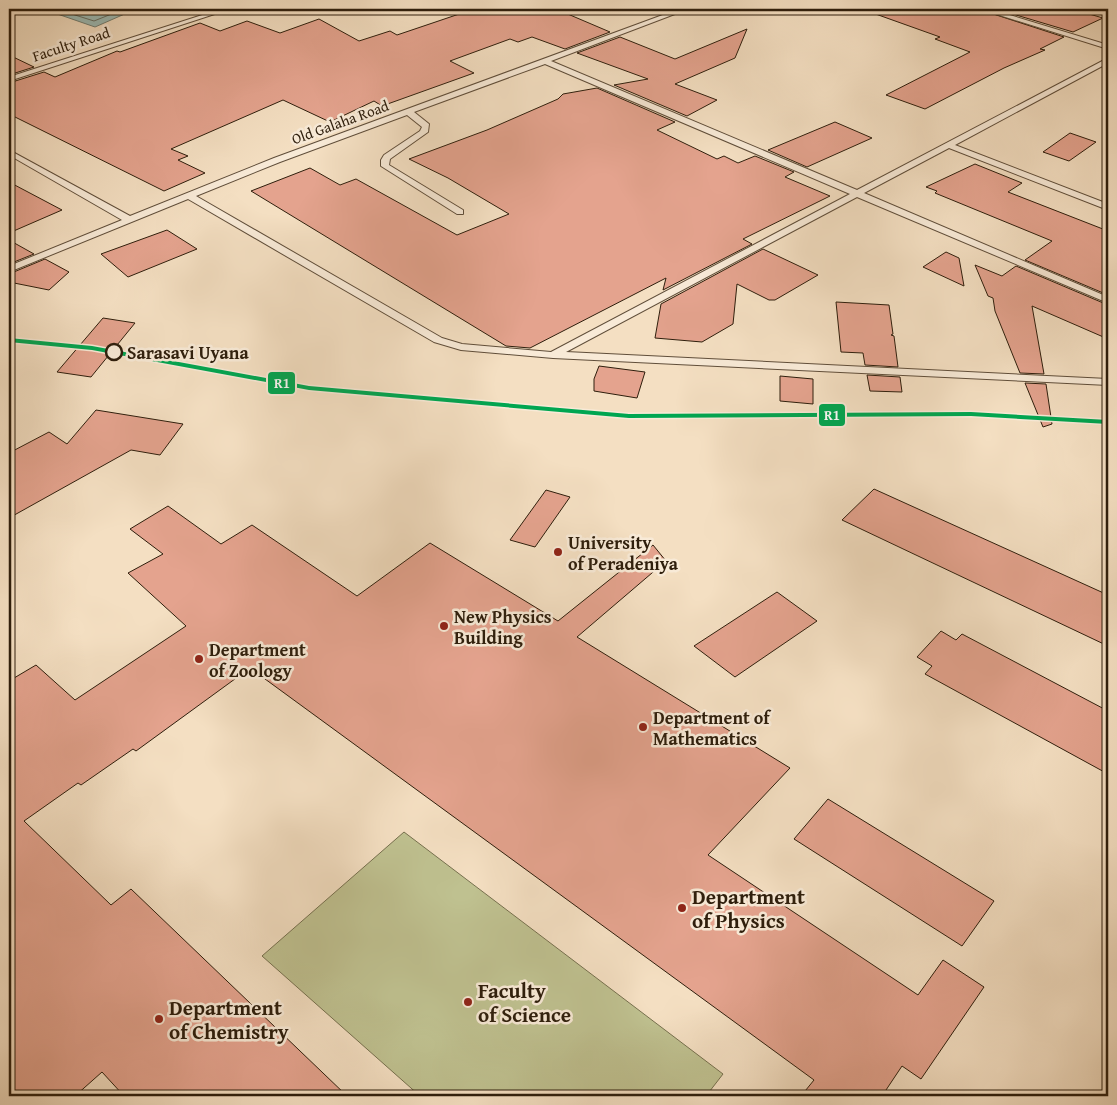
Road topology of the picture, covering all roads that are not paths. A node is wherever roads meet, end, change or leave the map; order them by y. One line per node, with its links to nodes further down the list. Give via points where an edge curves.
1 (227, 9): 7 (lane, Faculty Road)
2 (685, 9): 6 (lane, Old Galaha Road)
3 (983, 9): 4 (lane)
4 (1108, 48)
5 (1108, 60): 9 (lane)
6 (545, 61): 8 (lane, Old Galaha Road); 11 (lane)
7 (9, 79)
8 (408, 111): 12 (lane, Old Galaha Road); 14 (lane, via 426,126 424,132 387,157 385,166)
9 (948, 145): 11 (lane); 13 (lane)
10 (9, 152): 15 (lane)
11 (856, 194): 17 (lane); 18 (lane)
12 (187, 195): 15 (lane, Old Galaha Road); 18 (lane, via 438,340 461,347)
13 (1108, 207)
14 (460, 212)
15 (128, 219): 16 (lane, Old Galaha Road)
16 (9, 269)
17 (1108, 300)
18 (553, 355): 19 (lane)
19 (1108, 382)

